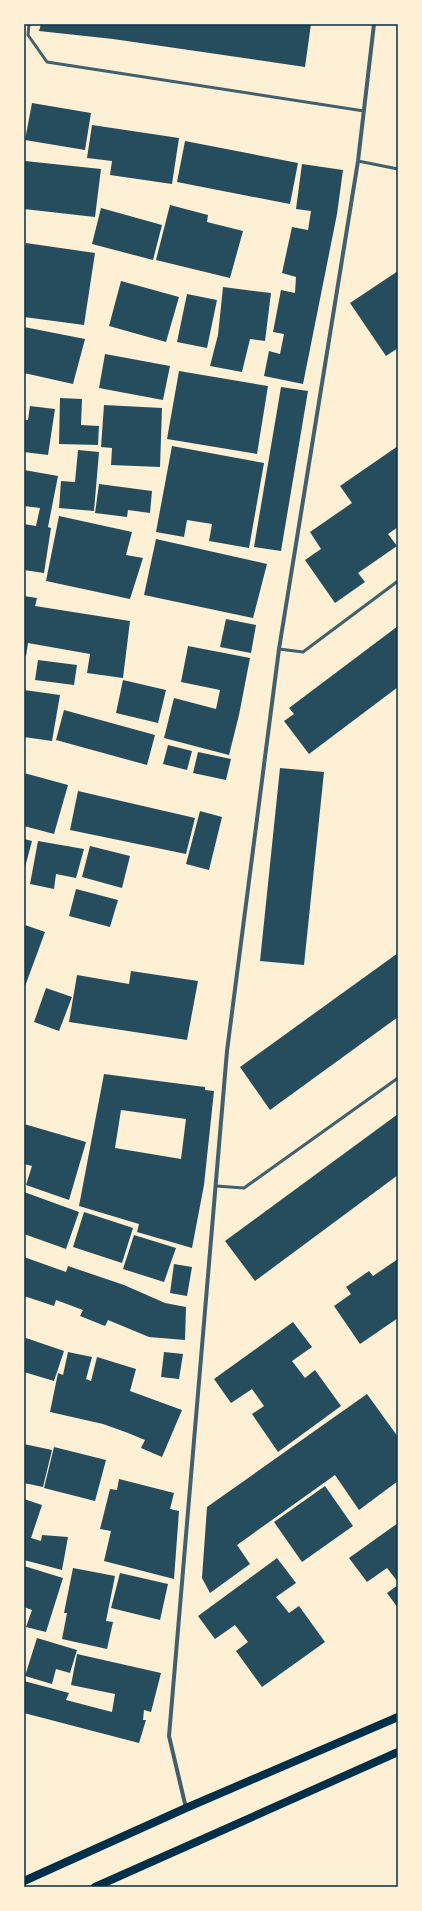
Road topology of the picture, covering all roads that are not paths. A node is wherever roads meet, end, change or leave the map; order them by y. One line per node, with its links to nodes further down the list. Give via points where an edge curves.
1 (29, 24): 3 (lane, via 28,35 47,62)
2 (374, 24): 3 (street)
3 (364, 111): 4 (street)
4 (358, 162): 5 (lane); 7 (street)
5 (398, 169)
6 (398, 581): 7 (lane, via 303,652)
7 (279, 649): 9 (street, via 227,1051)
8 (398, 1078): 9 (lane, via 244,1188)
9 (216, 1186): 12 (street, via 169,1736)
10 (398, 1717): 12 (main road)
11 (398, 1752): 14 (main road)
12 (186, 1808): 13 (main road)
13 (24, 1881)
14 (95, 1887)

